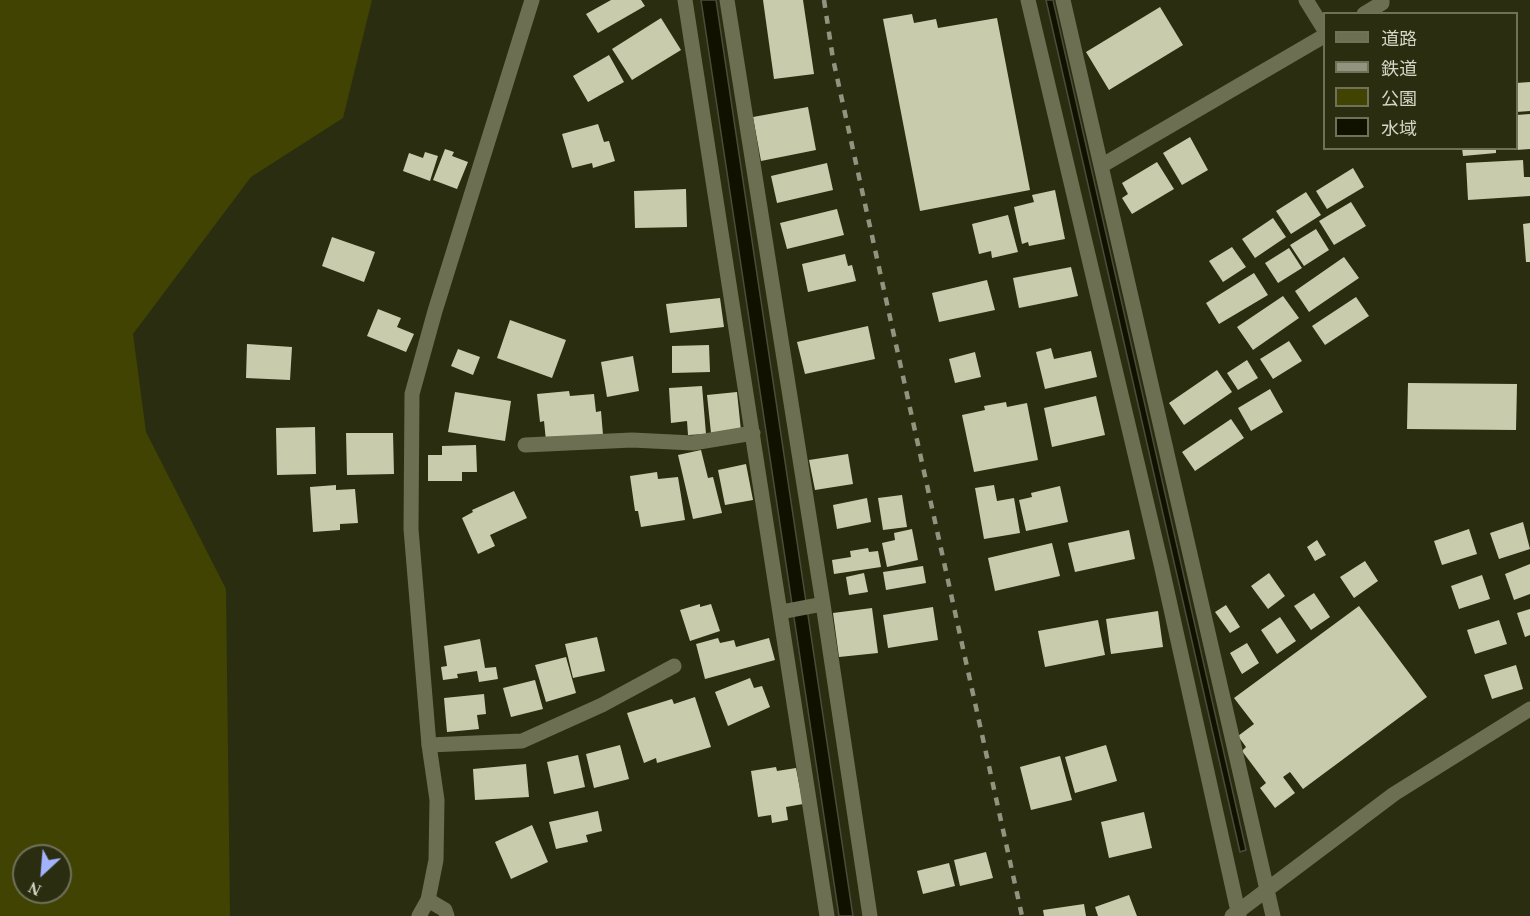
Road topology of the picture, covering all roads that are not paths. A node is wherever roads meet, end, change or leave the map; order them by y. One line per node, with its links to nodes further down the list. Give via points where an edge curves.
1 (532, 0): 18 (street, via 412,394 411,529)
2 (685, 0): 12 (street)
3 (727, 0): 14 (street)
4 (1028, 0): 21 (street, via 1161,564)
5 (1063, 0): 11 (street)
6 (1306, 0): 9 (street)
7 (1382, 0): 8 (street)
8 (1367, 12)
9 (1323, 27)
10 (1323, 37): 11 (street)
11 (1101, 166): 19 (street)
12 (753, 433): 13 (street, via 693,443 632,440); 15 (street)
13 (525, 445)
14 (818, 605): 15 (street); 25 (street)
15 (784, 612): 24 (street)
16 (674, 666): 18 (street, via 602,705 522,741)
17 (1530, 709): 19 (street, via 1394,794)
18 (429, 745): 20 (street, via 437,800 436,860)
19 (1266, 888): 21 (street); 26 (street)
20 (428, 900): 22 (street); 23 (street, via 445,910)
21 (1236, 914)
22 (419, 916)
23 (447, 916)
24 (827, 916)
25 (870, 916)
26 (1273, 916)

